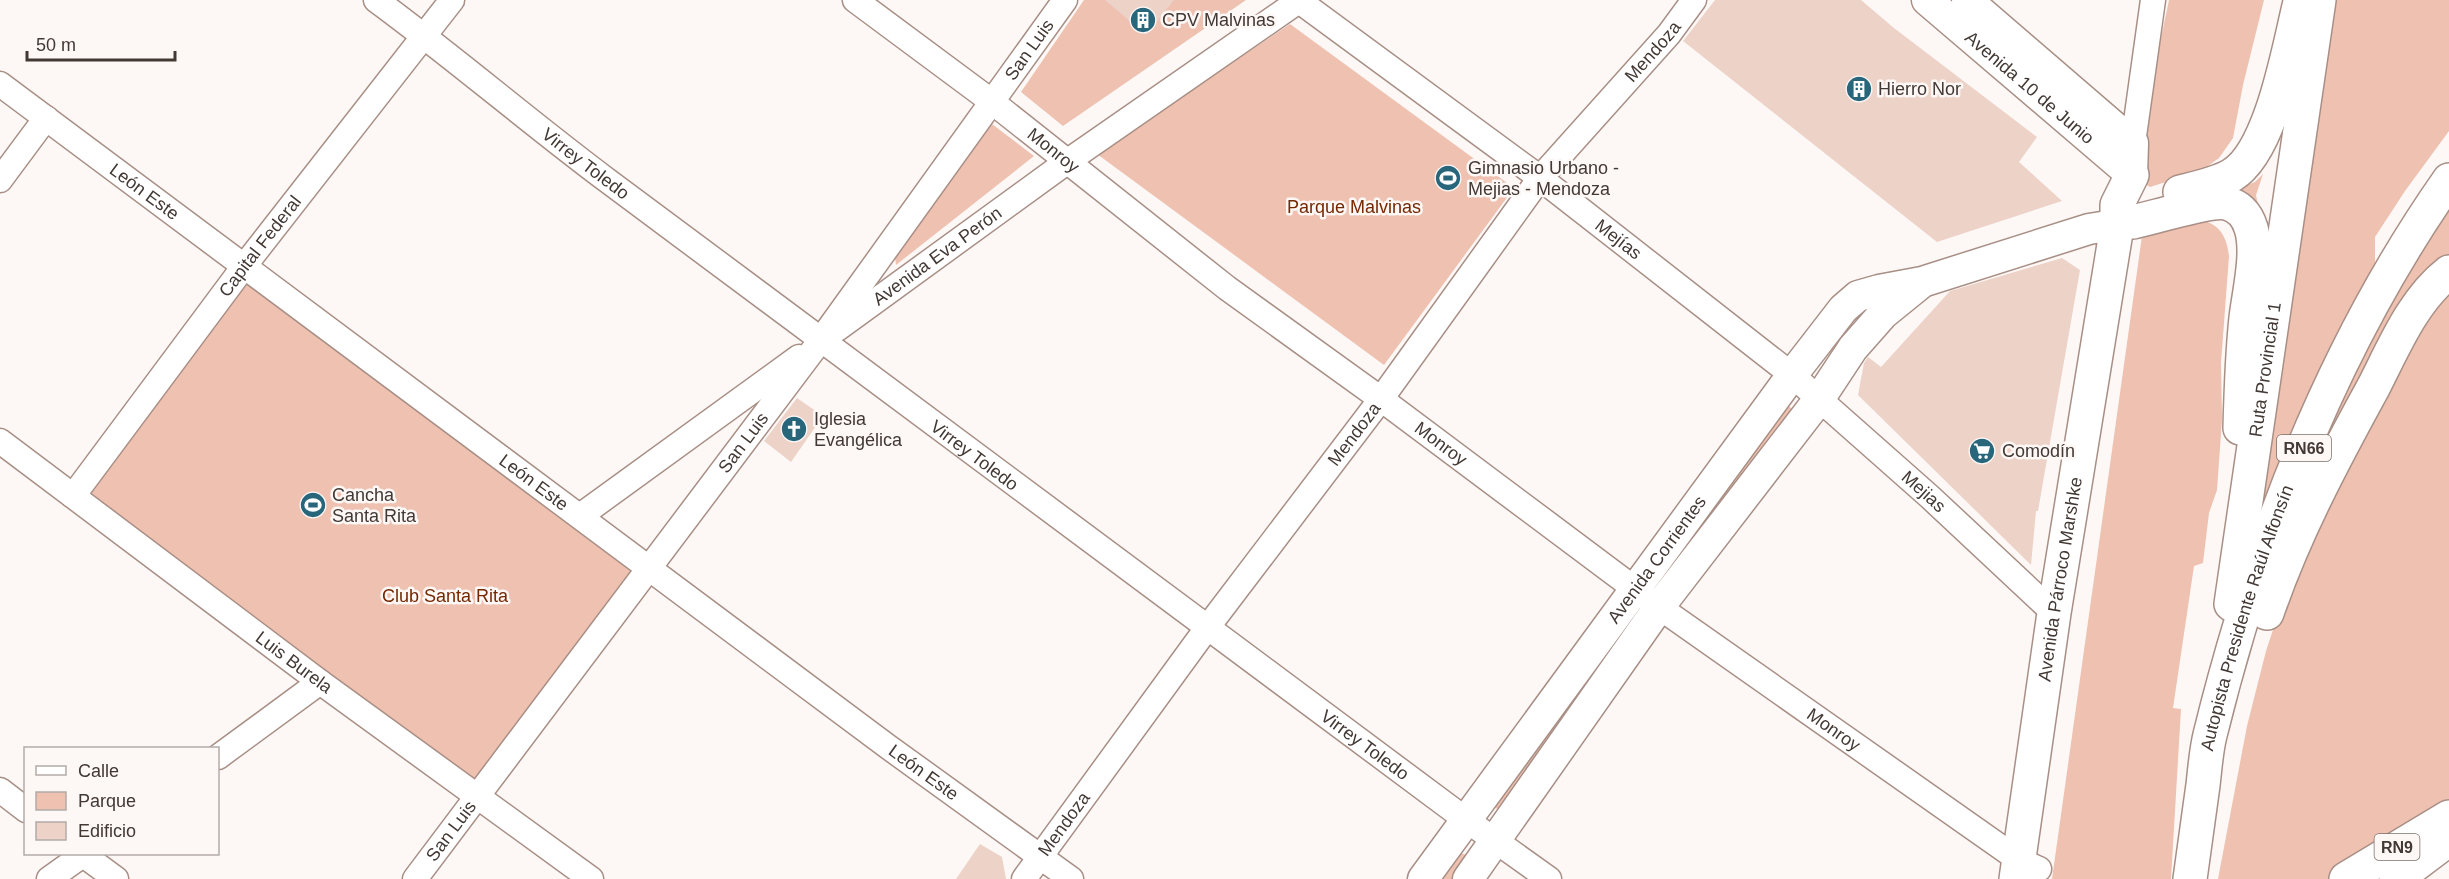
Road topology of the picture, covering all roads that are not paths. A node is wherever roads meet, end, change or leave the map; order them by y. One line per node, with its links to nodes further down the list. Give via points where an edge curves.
1 (376, 0): 12 (street, Virrey Toledo)
2 (452, 0): 12 (street, Capital Federal)
3 (855, 0): 14 (street, Monroy)
4 (1065, 0): 14 (street, San Luis)
5 (1299, 0): 16 (street, Avenida Eva Perón); 17 (street, Mejías)
6 (1694, 0): 17 (street, Mendoza, via 1669,34)
7 (1927, 0): 20 (street, Avenida 10 de Junio)
8 (1967, 0): 20 (street, Avenida 10 de Junio)
9 (2153, 0): 20 (street, Avenida Párroco Marshke)
10 (2301, 0): 20 (main road, via 2270,122 2257,150 2233,175 2222,180)
11 (2319, 0): 30 (main road, Ruta Provincial 1)
12 (425, 36): 21 (street, Capital Federal); 24 (street, Virrey Toledo, via 542,131)
13 (0, 84): 15 (street, León Este)
14 (991, 101): 16 (street, Monroy); 24 (street, San Luis)
15 (46, 118): 18 (street); 21 (street, León Este)
16 (1068, 161): 24 (street, Avenida Eva Perón); 27 (street, Monroy, via 1227,288)
17 (1540, 178): 25 (street, Mejías); 27 (street, Mendoza)
18 (0, 180)
19 (2449, 180): 38 (main road, Autopista Presidente Raúl Alfonsín / RN66, via 2385,281 2316,420 2253,585)
20 (2122, 200): 23 (street, Avenida Corrientes); 30 (main road, via 2233,205 2251,228 2254,255 2242,373 2239,453); 35 (main road, Avenida Párroco Marshke); 50 (main road, Avenida Párroco Marshke, via 2124,295)
21 (245, 265): 29 (street, Capital Federal); 31 (street, León Este)
22 (2449, 273): 61 (main road, via 2425,297 2400,336 2284,566 2246,680)
23 (1922, 282): 25 (street, Avenida Corrientes, via 1858,296 1843,309); 26 (street, Avenida Corrientes, via 1883,314 1853,348)
24 (820, 341): 31 (street, Avenida Eva Perón); 32 (street, San Luis); 36 (street, Virrey Toledo)
25 (1792, 375): 26 (street, Mejias); 33 (street, Avenida Corrientes)
26 (1820, 398): 34 (street, Avenida Corrientes); 35 (street, Mejias)
27 (1381, 399): 33 (street, Monroy); 36 (street, Mendoza)
28 (0, 441): 29 (street, Luis Burela)
29 (73, 496): 37 (street, Luis Burela)
30 (2245, 513): 38 (main road, Ruta Provincial 1)
31 (580, 516): 32 (street, León Este)
32 (650, 567): 41 (street, San Luis); 49 (street, León Este, via 887,746)
33 (1635, 588): 34 (street, Monroy); 44 (street, Avenida Corrientes)
34 (1659, 607): 46 (street, Avenida Corrientes); 50 (street, Monroy)
35 (2054, 613): 50 (main road, Avenida Párroco Marshke)
36 (1207, 628): 44 (street, Virrey Toledo); 49 (street, Mendoza)
37 (320, 682): 39 (street); 41 (street, Luis Burela)
38 (2210, 738): 60 (main road, Autopista Presidente Raúl Alfonsín / RN66)
39 (219, 756)
40 (0, 790): 42 (street)
41 (477, 796): 53 (street, San Luis); 54 (street, Luis Burela)
42 (24, 808)
43 (2449, 816): 62 (main road, RN9)
44 (1465, 819): 46 (street, Virrey Toledo); 57 (street, Avenida Corrientes)
45 (2449, 838): 63 (main road)
46 (1496, 840): 58 (street, Avenida Corrientes); 59 (street, Virrey Toledo)
47 (82, 855): 51 (street)
48 (84, 855): 52 (street)
49 (1041, 856): 55 (street, Mendoza); 56 (street, León Este)
50 (2028, 872)
51 (49, 879)
52 (116, 879)
53 (415, 879)
54 (591, 879)
55 (1024, 879)
56 (1071, 879)
57 (1423, 879)
58 (1468, 879)
59 (1549, 879)
60 (2190, 879)
61 (2201, 879)
62 (2346, 879)
63 (2396, 879)

